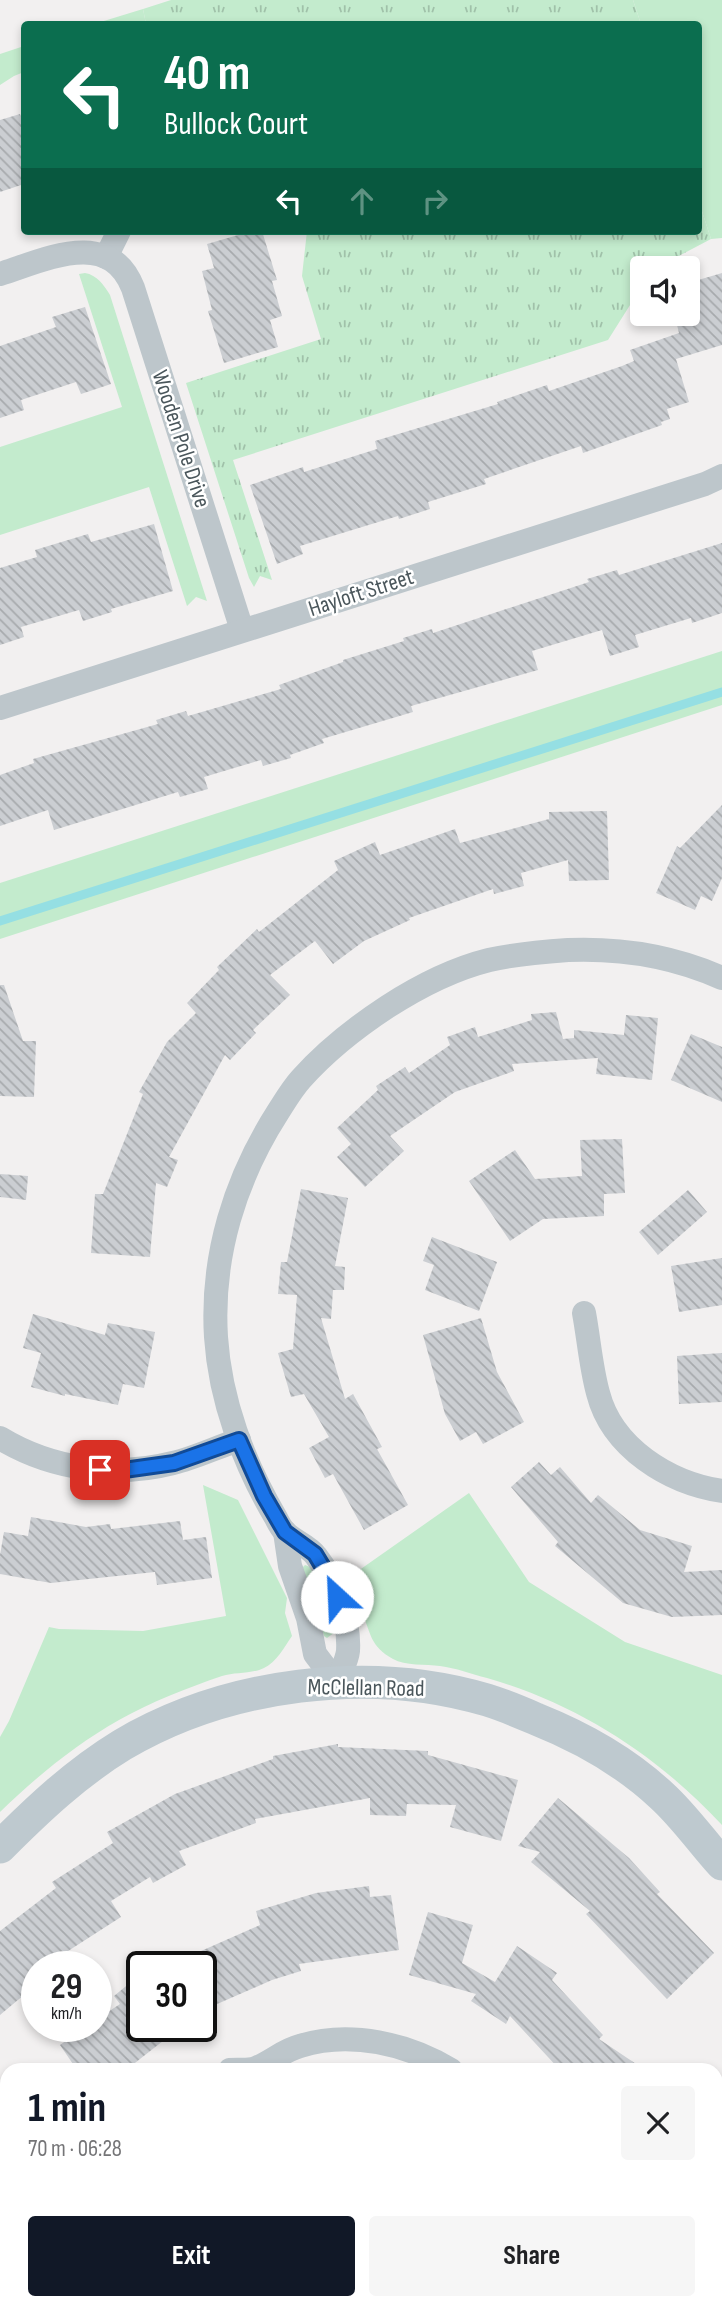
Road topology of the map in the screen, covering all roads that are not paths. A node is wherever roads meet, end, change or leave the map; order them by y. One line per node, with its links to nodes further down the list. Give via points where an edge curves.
1 (117, 235): 2 (street)
2 (106, 257): 3 (street, via 70,253); 5 (street, Wooden Pole Drive, via 120,266 133,288)
3 (0, 274)
4 (722, 476): 5 (street, Hayloft Street)
5 (242, 630): 6 (street, Hayloft Street)
6 (0, 708)
7 (722, 978): 10 (street, via 634,953 579,950 516,955 456,971 403,996 315,1063 291,1092 250,1161 225,1231 216,1338 223,1388)
8 (584, 1314): 11 (street, via 598,1394 622,1438 664,1472)
9 (0, 1438): 10 (street, via 55,1463 100,1470 174,1463)
10 (239, 1440): 12 (street)
11 (722, 1491)
12 (285, 1532): 13 (street, via 315,1654); 13 (street, via 315,1554 344,1615 348,1654)
13 (337, 1683): 14 (street, McClellan Road, via 258,1693 150,1731 84,1771 42,1804); 15 (street, McClellan Road, via 455,1693 556,1727 588,1743 663,1796)
14 (0, 1847)
15 (722, 1864)
16 (265, 2063): 17 (street, via 298,2046 346,2039 393,2046)
17 (439, 2063)

